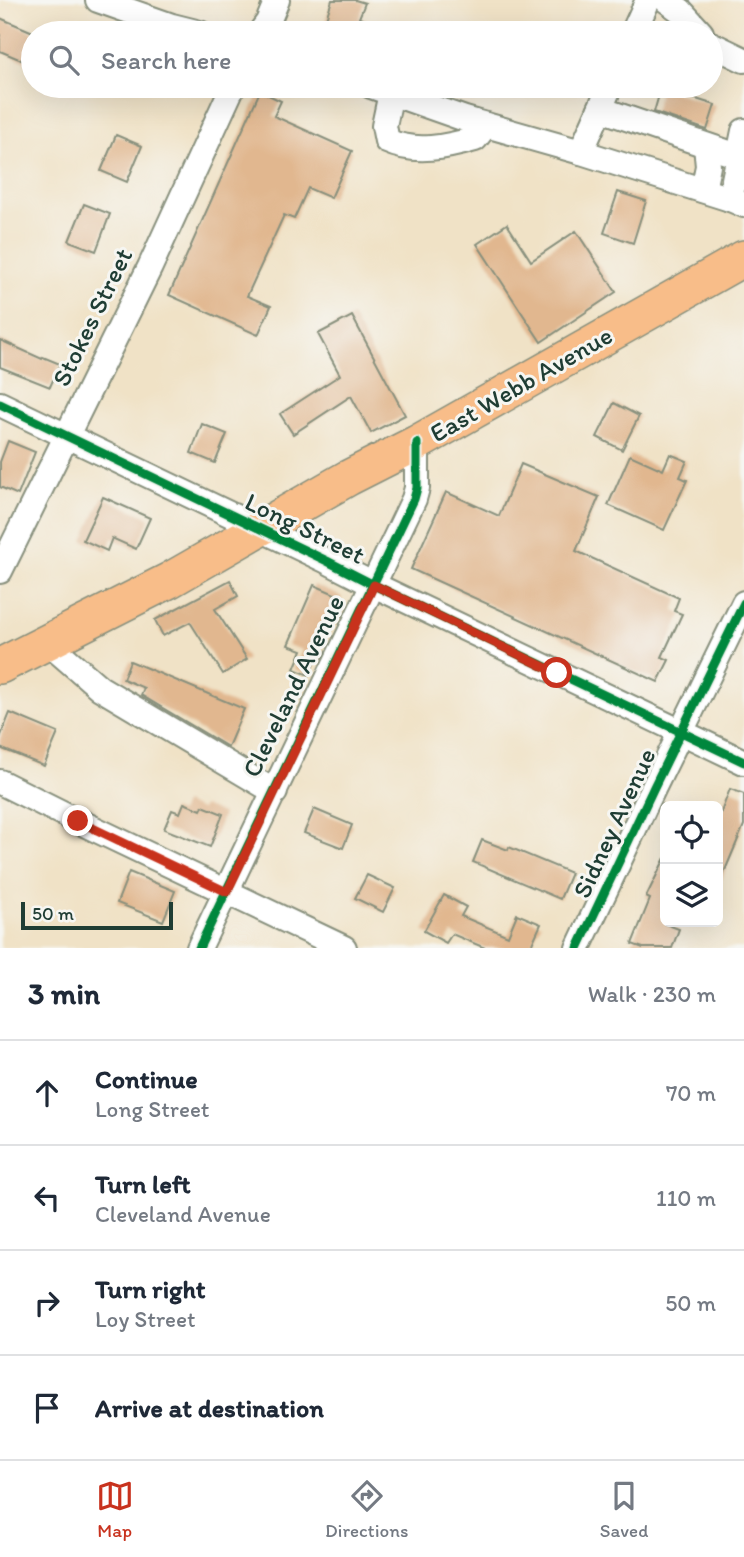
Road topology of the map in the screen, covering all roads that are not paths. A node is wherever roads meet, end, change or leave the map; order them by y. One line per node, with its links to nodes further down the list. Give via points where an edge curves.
1 (98, 0): 5 (street)
2 (277, 0): 6 (street)
3 (649, 0): 7 (street)
4 (666, 0): 8 (street)
5 (158, 21)
6 (268, 21)
7 (639, 21)
8 (690, 21)
9 (723, 50): 10 (street)
10 (744, 60)
11 (227, 98): 25 (street, Stokes Street)
12 (382, 98): 16 (street, via 387,141 401,148 430,148 475,139)
13 (407, 98): 16 (street)
14 (605, 98): 15 (street)
15 (600, 109): 18 (street); 19 (street)
16 (486, 125): 19 (street)
17 (744, 131): 20 (street)
18 (706, 146): 20 (street); 21 (street)
19 (581, 152): 21 (street)
20 (738, 156): 22 (street)
21 (703, 190): 22 (street)
22 (737, 202)
23 (744, 258): 26 (highway, East Webb Avenue)
24 (0, 404): 25 (street, Long Street)
25 (67, 437): 27 (street, Long Street); 28 (street, Stokes Street)
26 (417, 443): 27 (highway, East Webb Avenue); 29 (street, Cleveland Avenue, via 414,499)
27 (260, 529): 29 (street, Long Street); 31 (highway, East Webb Avenue)
28 (0, 571)
29 (374, 585): 33 (street, Long Street); 36 (street, Cleveland Avenue)
30 (744, 603): 33 (street, Sidney Avenue)
31 (47, 642): 32 (highway, East Webb Avenue); 36 (street, via 100,688)
32 (0, 666)
33 (681, 733): 34 (street, Long Street); 40 (street, Sidney Avenue)
34 (744, 762)
35 (0, 782): 37 (street)
36 (275, 792): 37 (street, Cleveland Avenue)
37 (227, 892): 38 (street, Cleveland Avenue); 39 (street)
38 (199, 948)
39 (344, 948)
40 (578, 948)

